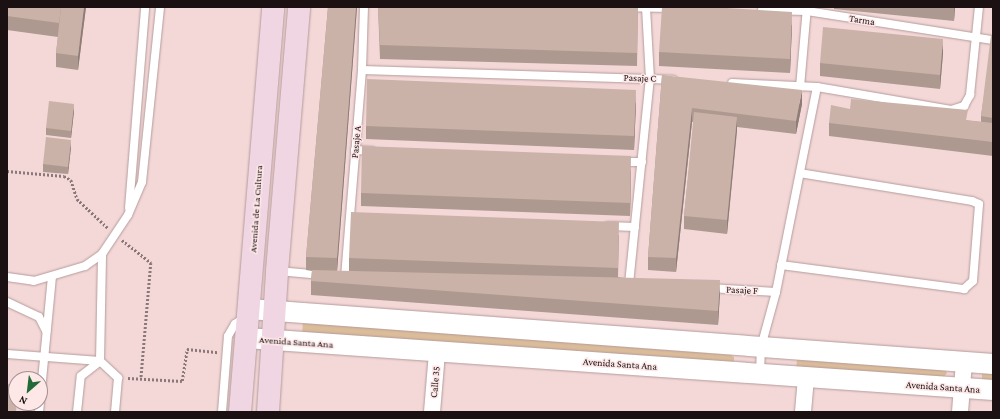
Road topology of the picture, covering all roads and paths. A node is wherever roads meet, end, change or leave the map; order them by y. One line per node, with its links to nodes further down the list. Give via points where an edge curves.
1 (145, 7): 25 (lane)
2 (160, 7): 25 (lane, via 142,182)
3 (273, 7): 38 (main road, Avenida de La Cultura)
4 (300, 7): 30 (main road)
5 (364, 7): 14 (lane, Pasaje A)
6 (611, 7): 8 (lane)
7 (979, 7): 12 (lane)
8 (646, 8): 9 (lane); 15 (lane)
9 (684, 9)
10 (807, 9): 11 (lane, Tarma); 12 (lane, Tarma); 18 (lane)
11 (753, 10)
12 (974, 38): 13 (lane, Tarma); 19 (lane, via 970,94 964,106 951,110)
13 (993, 40)
14 (362, 70): 15 (lane, Pasaje C); 20 (lane, Pasaje A)
15 (650, 79): 16 (lane, Pasaje C); 23 (lane)
16 (681, 80)
17 (721, 82): 18 (lane)
18 (800, 87): 19 (lane)
19 (817, 87): 24 (lane)
20 (355, 150): 21 (lane); 30 (lane, Pasaje A, via 354,215 342,277)
21 (379, 151)
22 (610, 161): 23 (lane)
23 (642, 162): 27 (lane)
24 (800, 173): 29 (lane); 29 (lane, via 979,204 973,281 964,289)
25 (128, 215): 28 (lane)
26 (596, 225): 27 (lane)
27 (635, 227): 33 (lane)
28 (102, 254): 32 (lane, via 85,266); 47 (lane)
29 (781, 265): 35 (lane)
30 (277, 271): 37 (main road)
31 (7, 278): 32 (lane, via 34,281)
32 (52, 278): 39 (lane)
33 (629, 284)
34 (698, 288): 35 (lane, Pasaje F)
35 (776, 292): 42 (lane)
36 (7, 302): 39 (lane, via 39,317)
37 (275, 310): 38 (street); 41 (main road); 42 (street)
38 (248, 312): 40 (main road, Avenida de La Cultura); 43 (lane, via 234,324 228,336)
39 (46, 331): 46 (lane)
40 (246, 338): 41 (street, Avenida Santa Ana); 59 (main road, Avenida de La Cultura)
41 (273, 340): 44 (street, Avenida Santa Ana); 60 (main road)
42 (761, 346): 48 (street); 51 (lane)
43 (226, 352): 53 (path, via 187,349 182,381); 58 (lane)
44 (437, 352): 51 (street, Avenida Santa Ana); 61 (street, Calle 35)
45 (7, 354): 46 (lane)
46 (43, 357): 47 (lane); 50 (lane)
47 (100, 361): 53 (lane); 56 (lane, via 81,376)
48 (964, 362): 49 (street); 54 (street)
49 (993, 364)
50 (42, 371)
51 (760, 374): 52 (street, Avenida Santa Ana)
52 (806, 377): 54 (street, Avenida Santa Ana); 62 (street)
53 (118, 378): 57 (lane)
54 (962, 388): 55 (street, Avenida Santa Ana); 63 (street)
55 (993, 390)
56 (77, 412)
57 (115, 412)
58 (222, 412)
59 (240, 412)
60 (268, 412)
61 (432, 412)
62 (803, 412)
63 (960, 412)

